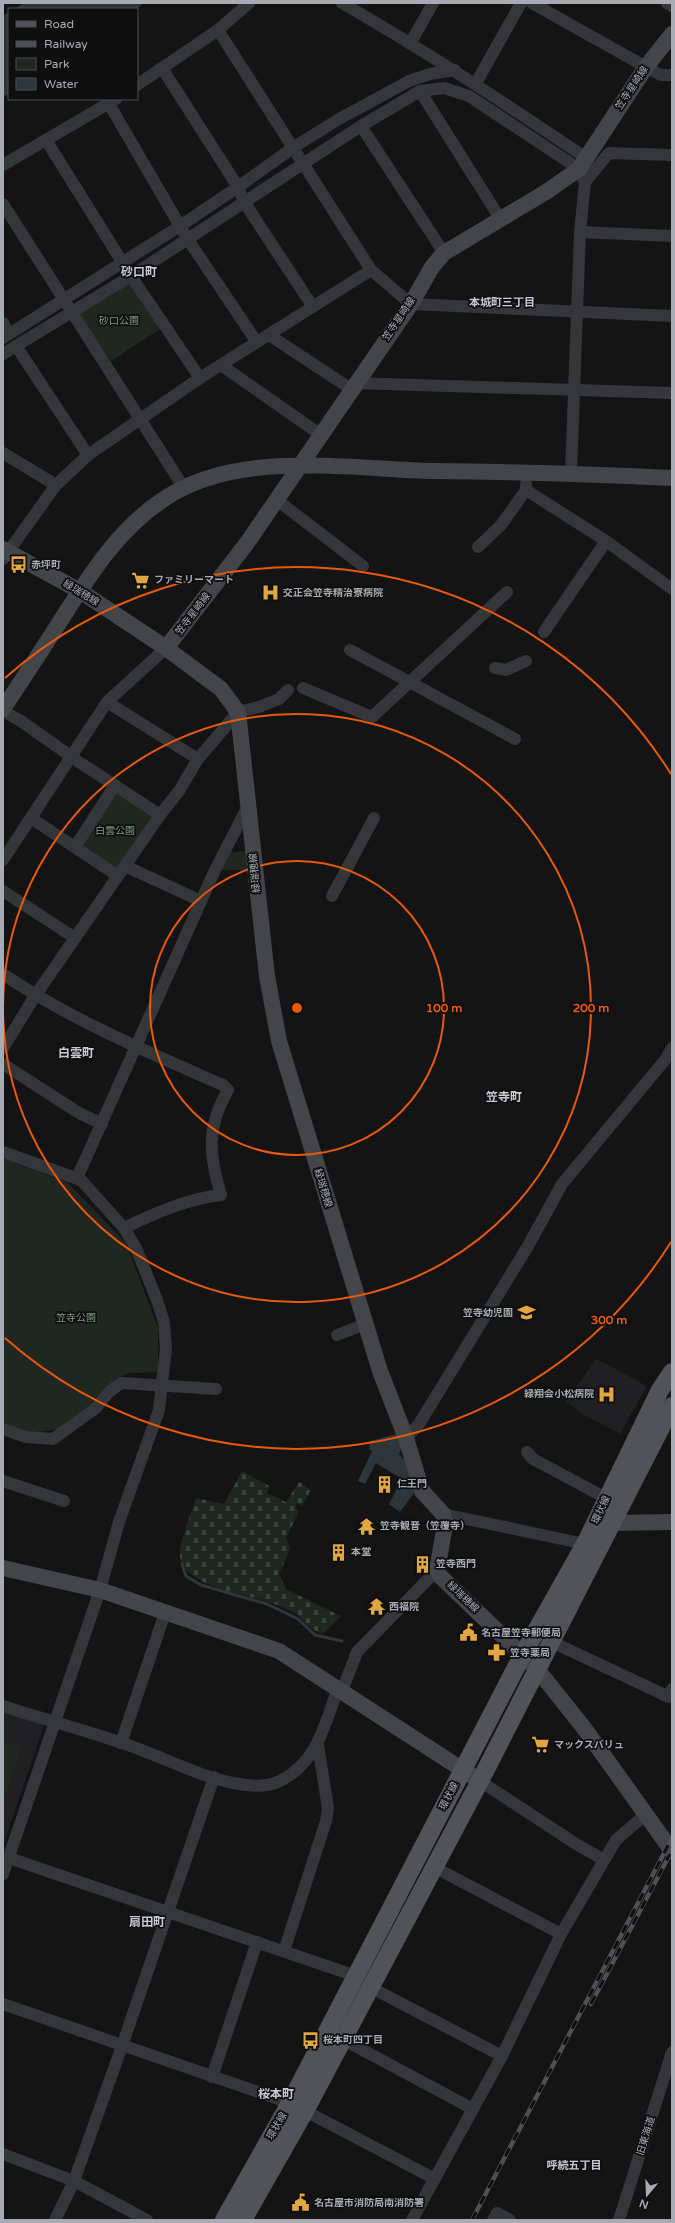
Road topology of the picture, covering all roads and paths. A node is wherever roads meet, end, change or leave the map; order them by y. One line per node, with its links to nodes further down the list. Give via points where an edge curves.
1 (248, 3): 8 (street)
2 (342, 3): 10 (street)
3 (433, 3): 10 (street)
4 (521, 3): 15 (street)
5 (532, 3): 11 (street)
6 (666, 3): 7 (street)
7 (672, 6)
8 (218, 30): 12 (street); 21 (street)
9 (672, 34): 11 (main road, 笠寺星崎線)
10 (411, 42): 13 (street)
11 (646, 67): 14 (street, via 661,75); 25 (main road, 笠寺星崎線)
12 (162, 68): 16 (street); 26 (street)
13 (454, 70): 15 (street); 21 (street, via 409,81)
14 (672, 75)
15 (476, 83): 25 (street)
16 (138, 84)
17 (420, 91): 19 (street); 25 (street, via 444,88 469,96); 29 (street)
18 (112, 102): 20 (street); 30 (street)
19 (361, 126): 23 (street); 34 (street)
20 (46, 140): 24 (street); 35 (street)
21 (294, 147): 23 (street); 26 (street)
22 (672, 155): 25 (street, via 610,153)
23 (302, 162): 27 (street); 36 (street)
24 (3, 165)
25 (583, 170): 29 (main road, 笠寺星崎線); 31 (street)
26 (238, 188): 27 (street); 30 (street)
27 (244, 202): 33 (street); 40 (street)
28 (3, 204): 38 (street)
29 (502, 220): 34 (main road, 笠寺星崎線)
30 (180, 226): 33 (street); 35 (street)
31 (580, 232): 32 (street); 42 (street)
32 (672, 236)
33 (187, 238): 37 (street); 47 (street)
34 (444, 253): 39 (main road, 笠寺星崎線, via 432,267)
35 (122, 262): 37 (street); 38 (street)
36 (371, 270): 39 (street); 40 (street)
37 (130, 276): 41 (street); 51 (street)
38 (63, 299): 41 (street); 46 (street)
39 (411, 304): 42 (street); 52 (main road, 笠寺星崎線)
40 (313, 307): 45 (street)
41 (71, 311): 48 (street); 55 (street)
42 (578, 312): 43 (street); 53 (street)
43 (672, 316)
44 (3, 323): 46 (street)
45 (269, 335): 47 (street); 52 (street)
46 (6, 336)
47 (256, 341): 50 (street)
48 (16, 346): 49 (street); 58 (street)
49 (3, 354)
50 (221, 365): 51 (street); 56 (street)
51 (200, 378): 55 (street)
52 (353, 386): 53 (street); 56 (main road, 笠寺星崎線)
53 (574, 389): 54 (street); 61 (street)
54 (672, 393)
55 (140, 418): 58 (street); 64 (street)
56 (321, 435): 59 (main road, 笠寺星崎線)
57 (3, 453): 63 (street)
58 (88, 455): 63 (street)
59 (300, 466): 60 (main road, via 433,471); 64 (main road, via 248,470 210,477); 66 (main road, 笠寺星崎線)
60 (528, 471): 61 (main road); 65 (street)
61 (571, 472): 62 (main road)
62 (672, 478)
63 (56, 485): 69 (street)
64 (184, 488): 72 (main road, via 164,498 136,521 117,541)
65 (526, 490): 67 (street); 68 (street, via 501,525)
66 (277, 500): 70 (street); 75 (main road, 笠寺星崎線)
67 (606, 541): 71 (street); 74 (street)
68 (478, 546)
69 (5, 553): 72 (main road, 緑瑞穂線)
70 (363, 566)
71 (672, 589)
72 (80, 591): 75 (main road, 緑瑞穂線); 83 (main road)
73 (507, 592): 79 (street)
74 (544, 632)
75 (166, 648): 82 (street); 84 (main road, 緑瑞穂線, via 221,689)
76 (350, 650): 79 (street)
77 (526, 661): 78 (street, via 506,670)
78 (495, 668)
79 (408, 682): 80 (street, via 372,717); 85 (street)
80 (302, 688)
81 (288, 690): 84 (street, via 279,699)
82 (107, 702): 86 (street); 87 (street)
83 (3, 710): 86 (street)
84 (238, 712): 87 (street); 89 (main road, 緑瑞穂線)
85 (515, 739)
86 (71, 756): 88 (street); 91 (street)
87 (198, 759): 90 (street, via 179,791)
88 (115, 785): 90 (street); 93 (street)
89 (248, 806): 99 (street); 111 (main road, 緑瑞穂線, via 267,976 279,1041)
90 (160, 815): 95 (street)
91 (31, 818): 93 (street); 94 (street)
92 (374, 818): 98 (street)
93 (75, 847): 96 (street)
94 (3, 860)
95 (125, 866): 96 (street); 99 (street)
96 (118, 876): 100 (street)
97 (3, 891): 100 (street)
98 (332, 896)
99 (201, 901): 103 (street)
100 (75, 938): 102 (street)
101 (3, 974): 102 (street)
102 (35, 996): 103 (street); 104 (street)
103 (136, 1046): 107 (street); 110 (street, via 223,1085 228,1090 215,1118 211,1146 221,1195 198,1198 148,1216)
104 (3, 1048)
105 (672, 1048): 118 (street, via 665,1060 562,1184 528,1246 419,1424)
106 (3, 1064): 107 (street, via 79,1113)
107 (102, 1124): 109 (street)
108 (3, 1152): 109 (street)
109 (77, 1178): 110 (street)
110 (124, 1228): 114 (street, via 136,1248 164,1322 166,1348)
111 (366, 1324): 112 (street); 118 (main road, 緑瑞穂線, via 380,1371)
112 (337, 1335)
113 (672, 1372): 121 (main road, 環状線, via 660,1390)
114 (162, 1385): 115 (street); 117 (street, via 122,1383 109,1392 96,1408 53,1439 26,1437); 129 (street, via 159,1410 119,1522)
115 (216, 1389)
116 (672, 1406): 124 (main road, 環状線)
117 (3, 1429)
118 (406, 1438): 123 (main road, 緑瑞穂線, via 422,1491)
119 (527, 1452): 121 (street, via 533,1459)
120 (3, 1481): 122 (street)
121 (606, 1498): 124 (main road, 環状線)
122 (64, 1501)
123 (443, 1514): 126 (street); 128 (main road, via 445,1525)
124 (604, 1522): 125 (main road); 126 (main road, 環状線); 131 (main road, 環状線)
125 (672, 1522)
126 (585, 1544): 132 (main road, 環状線)
127 (3, 1568): 129 (main road)
128 (437, 1570): 132 (main road, 緑瑞穂線, via 440,1576); 134 (street, via 357,1652)
129 (100, 1590): 130 (main road); 137 (street)
130 (165, 1613): 134 (main road, via 279,1651); 138 (street)
131 (552, 1642): 133 (main road, 環状線); 135 (street)
132 (522, 1656): 133 (main road, 緑瑞穂線); 140 (main road, 環状線)
133 (537, 1669): 142 (main road, 環状線); 143 (main road, 緑瑞穂線, via 584,1728)
134 (340, 1690): 139 (street); 140 (main road)
135 (670, 1693)
136 (3, 1706): 137 (street)
137 (54, 1723): 138 (street); 145 (street)
138 (121, 1743): 141 (street)
139 (318, 1745): 141 (street, via 300,1766 280,1781 259,1787); 152 (street, via 328,1808 326,1821)
140 (463, 1770): 142 (main road); 153 (main road, 環状線)
141 (214, 1777): 149 (street)
142 (480, 1781): 146 (street); 147 (main road, 環状線)
143 (645, 1815): 144 (main road, 緑瑞穂線); 146 (street, via 616,1840)
144 (672, 1851)
145 (9, 1858): 148 (street); 149 (street)
146 (604, 1860): 150 (street)
147 (434, 1866): 150 (street); 153 (main road, 環状線)
148 (3, 1874)
149 (169, 1912): 151 (street); 156 (street)
150 (561, 1934): 158 (street)
151 (257, 1942): 152 (street); 159 (street)
152 (284, 1951): 153 (street)
153 (363, 1982): 155 (main road, 環状線); 158 (street); 160 (main road, 環状線)
154 (3, 2004): 156 (street)
155 (342, 2039): 160 (main road, 環状線); 161 (street)
156 (122, 2046): 159 (street); 164 (street)
157 (672, 2052): 172 (street, 旧東海道)
158 (502, 2056): 161 (street)
159 (212, 2077): 160 (street)
160 (298, 2107): 163 (street); 167 (main road, 環状線); 168 (main road, 環状線)
161 (473, 2109): 163 (street)
162 (3, 2154): 164 (street)
163 (435, 2179): 169 (street)
164 (74, 2181): 165 (street); 166 (street)
165 (55, 2220)
166 (147, 2220)
167 (224, 2220)
168 (243, 2220)
169 (412, 2220)
170 (493, 2220): 171 (street, via 497,2213)
171 (510, 2220)
172 (618, 2220)

